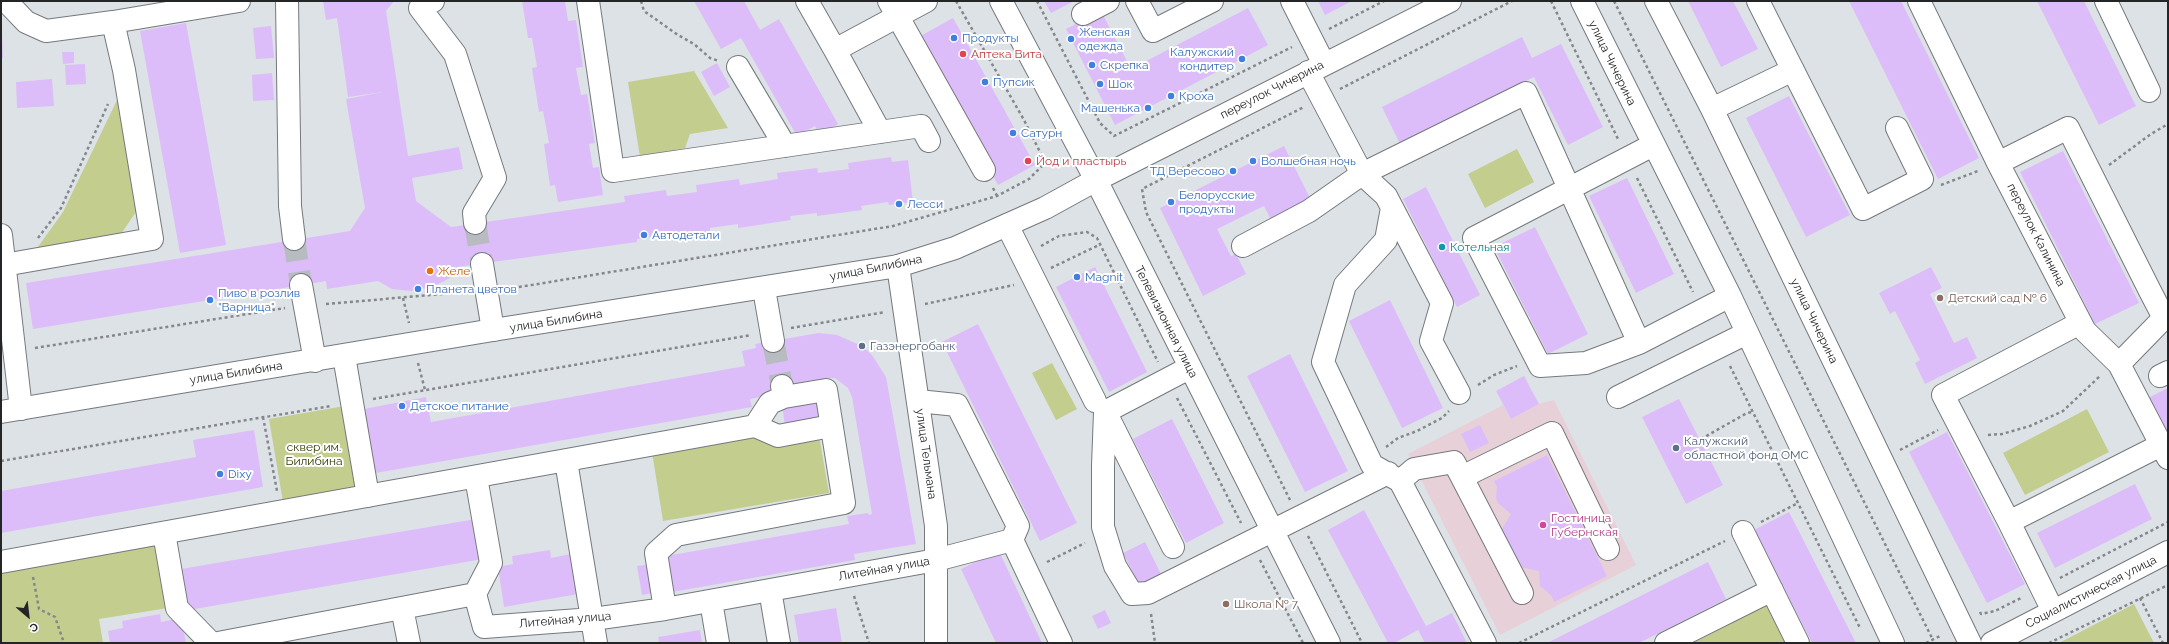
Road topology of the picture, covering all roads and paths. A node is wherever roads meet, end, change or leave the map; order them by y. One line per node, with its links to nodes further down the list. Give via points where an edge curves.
1 (6, 1): 26 (street, via 26,22 46,31)
2 (239, 1): 26 (street)
3 (286, 1): 52 (street, via 290,206)
4 (588, 1): 40 (street, via 613,171)
5 (641, 1): 29 (path, via 644,11 694,44 710,58)
6 (807, 1): 28 (street)
7 (926, 1): 24 (street)
8 (956, 1): 61 (path, via 1041,154 1042,166 1030,179 997,196 894,226)
9 (1002, 1): 46 (street, Телевизионная улица)
10 (1037, 1): 27 (path, via 1100,123 1114,136)
11 (1108, 1): 25 (street)
12 (1137, 1): 13 (street, via 1153,31)
13 (1212, 1)
14 (1292, 1): 27 (street)
15 (1384, 1): 27 (path)
16 (1450, 1): 30 (street, переулок Чичерина)
17 (1582, 1): 39 (street, улица Чичерина)
18 (1614, 1): 132 (path)
19 (1656, 1): 34 (street, улица Чичерина)
20 (1758, 1): 31 (street)
21 (1919, 1): 41 (street, переулок Калинина)
22 (2106, 1): 32 (street)
23 (423, 3): 49 (street, via 455,54 495,178 474,212)
24 (893, 9): 28 (street); 42 (street)
25 (1084, 14)
26 (113, 22): 56 (street, via 124,70 152,239)
27 (1311, 38): 30 (street)
28 (835, 50): 37 (street)
29 (738, 67): 40 (street)
30 (1316, 68): 43 (street); 46 (street, переулок Чичерина)
31 (1793, 70): 34 (street); 45 (street, via 1863,209)
32 (2149, 91)
33 (110, 99): 56 (path, via 61,208)
34 (1712, 109): 152 (street, улица Чичерина)
35 (2168, 124): 44 (path)
36 (1897, 128): 45 (street)
37 (880, 132): 38 (street, via 921,126); 40 (street)
38 (929, 141)
39 (1653, 145): 47 (street); 63 (street, улица Чичерина)
40 (785, 146)
41 (1998, 163): 44 (street, via 2068,128); 45 (path, via 1948,184 1931,187); 66 (street, переулок Калинина)
42 (984, 170)
43 (1362, 174): 47 (street, via 1526,93); 48 (street, via 1386,196); 54 (street, via 1309,212)
44 (2093, 177): 65 (street)
45 (1922, 179)
46 (1096, 180): 50 (street, улица Билибина); 75 (street, Телевизионная улица)
47 (1569, 187): 70 (street); 70 (street, via 1474,238 1540,366 1586,363)
48 (1392, 208): 77 (street, via 1442,303 1431,341); 96 (street, via 1386,240 1345,285 1323,362 1372,466)
49 (475, 223)
50 (1007, 225): 58 (street, улица Билибина, via 955,248); 59 (street)
51 (1, 235): 56 (street)
52 (294, 239)
53 (1099, 245): 55 (path, via 1097,238 1088,232 1059,236); 59 (path); 76 (path)
54 (1243, 246)
55 (1036, 248)
56 (12, 263): 71 (street)
57 (482, 264): 61 (street)
58 (898, 266): 60 (street, улица Билибина); 64 (street, улица Тельмана)
59 (1033, 278): 64 (path, via 1026,282); 81 (street)
60 (764, 288): 67 (street, улица Билибина); 69 (street)
61 (487, 292): 62 (path, via 454,292 403,298); 67 (street)
62 (303, 295): 71 (path); 73 (street)
63 (1730, 296): 68 (street, улица Чичерина); 70 (street)
64 (905, 309): 69 (path); 79 (street, улица Тельмана)
65 (2166, 318): 74 (street)
66 (2080, 323): 74 (street, переулок Калинина); 87 (street, via 1943,395)
67 (493, 330): 72 (street, улица Билибина)
68 (1747, 333): 78 (street); 151 (street, улица Чичерина)
69 (772, 336): 80 (path)
70 (1639, 343)
71 (15, 352): 82 (street)
72 (344, 356): 73 (street, улица Билибина); 80 (street)
73 (315, 361): 82 (street, улица Билибина)
74 (2119, 364): 87 (path, via 2095,379 2063,411 2030,426 2002,434); 91 (street, переулок Калинина)
75 (1189, 368): 76 (street); 105 (street, Телевизионная улица)
76 (1167, 380): 81 (street); 109 (path)
77 (1459, 393)
78 (1618, 397)
79 (918, 401): 108 (street, via 957,405 1018,526); 114 (street, улица Тельмана, via 936,526)
80 (352, 403): 84 (path); 98 (street)
81 (1100, 406): 104 (street); 110 (street)
82 (11, 410)
83 (1752, 412): 88 (path)
84 (264, 417): 93 (path); 100 (path)
85 (755, 426): 86 (street, via 778,436); 86 (street, via 770,403 783,391 826,390); 94 (street)
86 (831, 426): 129 (street, via 844,504 676,534 656,553)
87 (1959, 428): 90 (path); 102 (street)
88 (1700, 439)
89 (1895, 444): 90 (path)
90 (1898, 451): 92 (path)
91 (2165, 452): 102 (street)
92 (1902, 458)
93 (1, 461)
94 (566, 461): 95 (street); 131 (street)
95 (476, 477): 98 (street); 124 (street, via 491,563)
96 (1394, 477): 97 (street, via 1414,469 1454,462); 101 (street); 147 (street)
97 (1462, 477): 111 (street, via 1552,433); 123 (street)
98 (368, 496): 100 (street)
99 (1798, 503): 107 (path)
100 (281, 512): 106 (street)
101 (1299, 517): 105 (street); 146 (path)
102 (2009, 522): 119 (street)
103 (2168, 522): 119 (path)
104 (1103, 527): 116 (path, via 1083,545); 122 (street, via 1115,566 1132,594)
105 (1272, 530): 109 (street); 145 (street, Телевизионная улица)
106 (164, 532): 113 (street); 134 (street, via 177,608)
107 (1743, 532): 121 (street); 148 (path)
108 (1012, 540): 114 (street, Литейная улица); 116 (street)
109 (1250, 541): 122 (street); 144 (path)
110 (1173, 547)
111 (1608, 549)
112 (2168, 552): 130 (street, Социалистическая улица)
113 (29, 557): 115 (street); 133 (path, via 39,609 55,617)
114 (936, 560): 117 (street, Литейная улица); 141 (street, улица Тельмана)
115 (1, 562)
116 (1027, 572): 142 (street)
117 (845, 576): 120 (street, Литейная улица); 140 (path, via 858,606)
118 (2168, 585): 125 (path)
119 (2042, 588): 127 (path, via 1995,611 1981,614); 130 (street)
120 (770, 590): 126 (street, Литейная улица); 139 (street)
121 (1772, 590): 149 (street); 150 (street)
122 (1148, 593): 143 (path)
123 (1522, 593)
124 (475, 594): 128 (street); 131 (street, Литейная улица, via 484,627)
125 (2140, 598): 154 (path); 155 (path)
126 (711, 601): 129 (street, Литейная улица); 138 (street)
127 (1978, 607)
128 (402, 608): 135 (street); 136 (street)
129 (665, 609): 131 (street, Литейная улица)
130 (2053, 611): 153 (street, Социалистическая улица)
131 (593, 619): 137 (street)
132 (1932, 640)
133 (64, 643)
134 (211, 643)
135 (218, 643)
136 (409, 643)
137 (596, 643)
138 (718, 643)
139 (779, 643)
140 (869, 643)
141 (936, 643)
142 (1061, 643)
143 (1155, 643)
144 (1303, 643)
145 (1329, 643)
146 (1362, 643)
147 (1485, 643)
148 (1520, 643)
149 (1666, 643)
150 (1798, 643)
151 (1893, 643)
152 (1970, 643)
153 (1992, 643)
154 (2049, 643)
155 (2163, 643)

